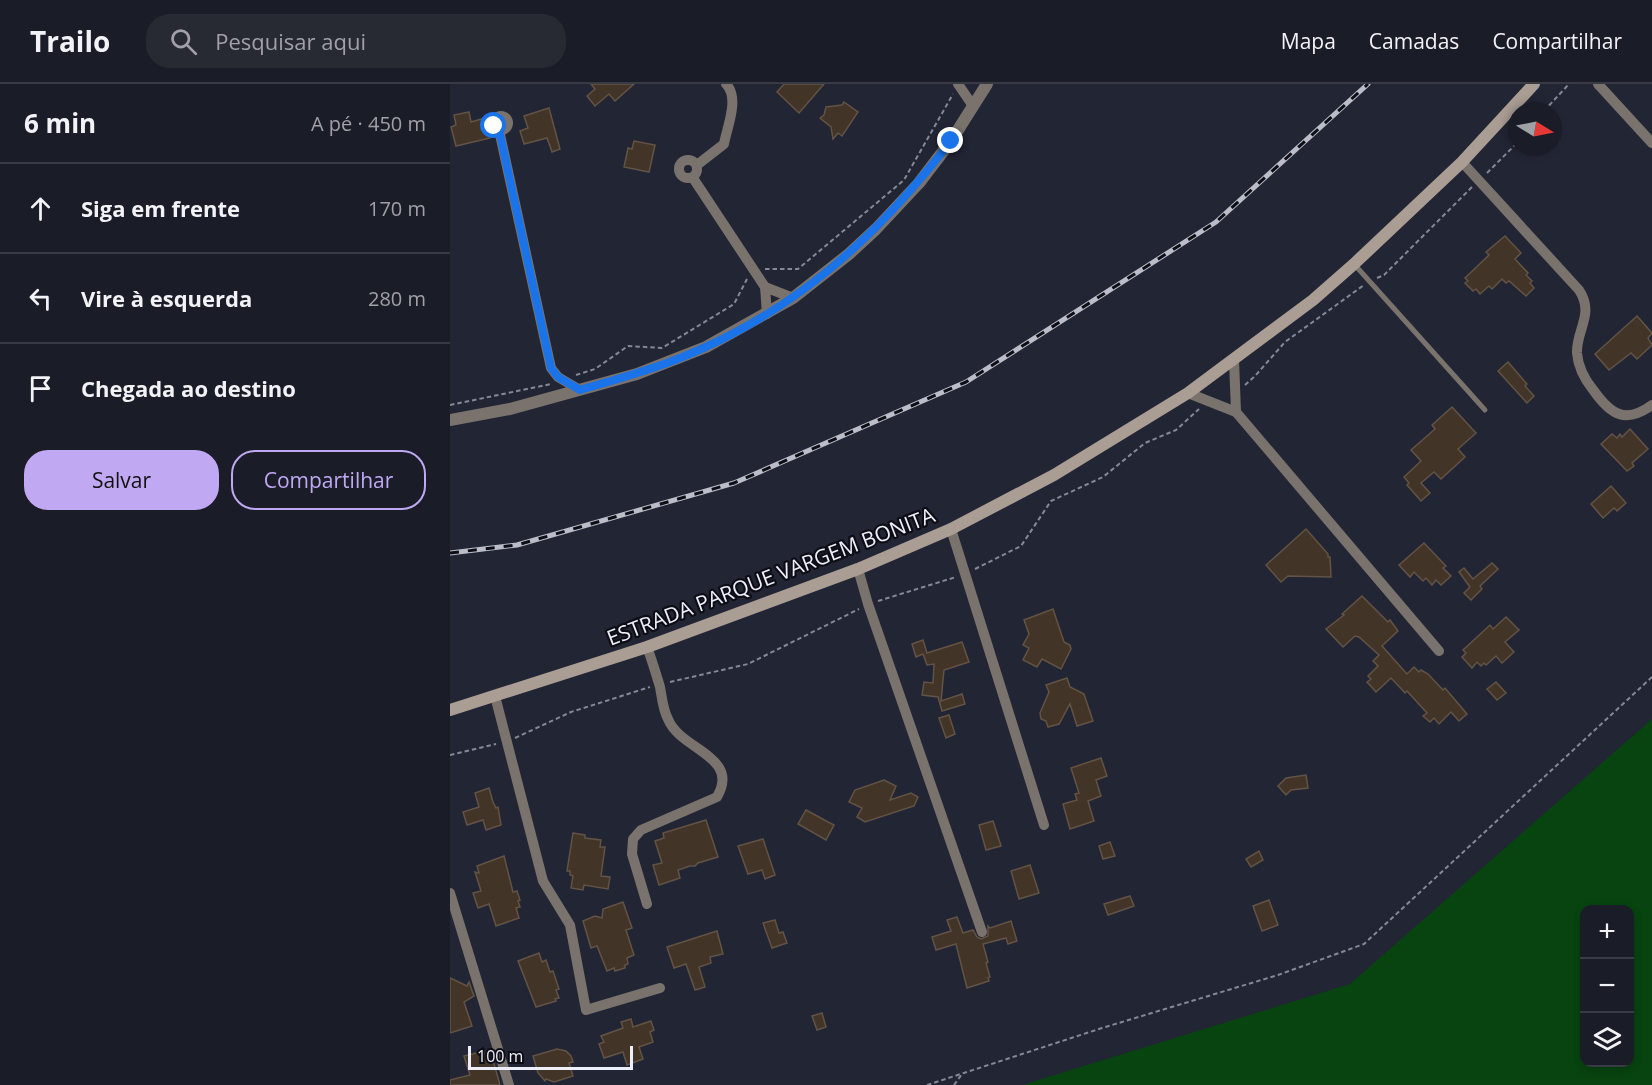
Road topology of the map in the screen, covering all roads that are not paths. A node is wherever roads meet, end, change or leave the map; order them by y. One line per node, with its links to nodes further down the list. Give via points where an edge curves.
1 (726, 84): 10 (street, via 733,98 724,144)
2 (987, 84): 6 (street)
3 (1534, 84): 9 (main road, ESTRADA PARQUE VARGEM BONITA)
4 (1598, 84): 8 (street)
5 (958, 85): 6 (street)
6 (973, 106): 14 (street, via 919,183 890,214 849,254)
7 (499, 130): 17 (street, via 551,368 553,374)
8 (1652, 143)
9 (1462, 162): 12 (main road, ESTRADA PARQUE VARGEM BONITA); 19 (street, via 1586,300 1577,351 1579,365 1603,404 1618,415 1638,413)
10 (697, 165): 11 (street); 11 (street, via 688,160 679,166 682,176)
11 (693, 178): 13 (street)
12 (1354, 264): 16 (main road, ESTRADA PARQUE VARGEM BONITA); 20 (lane)
13 (765, 288): 14 (street); 15 (street)
14 (793, 298): 15 (street)
15 (767, 314): 17 (street, via 680,358)
16 (1234, 360): 18 (main road, ESTRADA PARQUE VARGEM BONITA); 21 (street)
17 (580, 390): 22 (street)
18 (1188, 393): 21 (street); 23 (main road, ESTRADA PARQUE VARGEM BONITA, via 1054,475)
19 (1652, 405)
20 (1485, 410)
21 (1236, 412): 26 (street)
22 (450, 420)
23 (951, 529): 24 (main road, ESTRADA PARQUE VARGEM BONITA); 29 (street)
24 (858, 568): 25 (main road, ESTRADA PARQUE VARGEM BONITA); 32 (street)
25 (647, 647): 27 (main road, ESTRADA PARQUE VARGEM BONITA); 31 (street, via 668,721 683,738 714,759 723,781 717,797 640,830 633,839 632,854)
26 (1439, 651)
27 (495, 696): 28 (main road, ESTRADA PARQUE VARGEM BONITA); 33 (street, via 543,881 570,925 586,1010)
28 (450, 710)
29 (1044, 825)
30 (450, 893): 34 (street)
31 (647, 904)
32 (982, 932)
33 (660, 988)
34 (509, 1085)

